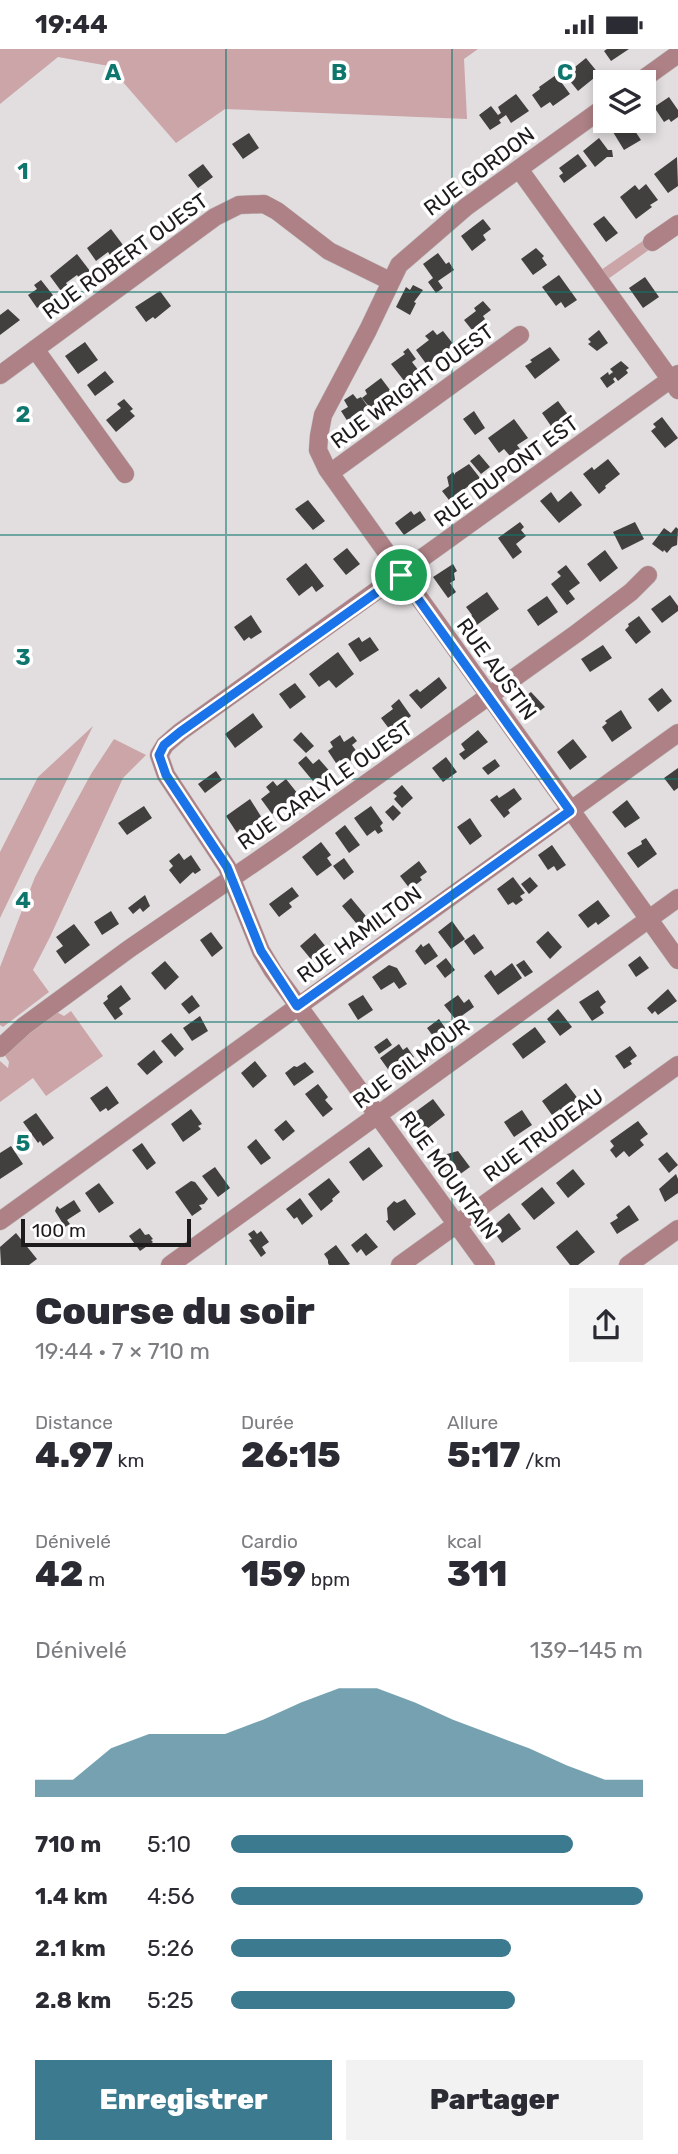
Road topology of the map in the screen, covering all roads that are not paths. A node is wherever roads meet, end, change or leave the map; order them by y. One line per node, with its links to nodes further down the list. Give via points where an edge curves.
1 (678, 54): 2 (street)
2 (656, 70)
3 (593, 115): 4 (street, RUE GORDON)
4 (519, 169): 7 (street, RUE GORDON, via 424,241 399,265); 11 (street)
5 (678, 224): 6 (street)
6 (652, 242)
7 (390, 281): 9 (street, RUE ROBERT OUEST, via 329,251 271,207 239,205 215,217); 12 (street, RUE AUSTIN, via 323,415 318,450)
8 (520, 335): 12 (street, RUE WRIGHT OUEST)
9 (35, 349): 10 (street, RUE ROBERT OUEST); 13 (street)
10 (0, 375)
11 (675, 381): 14 (street, RUE DUPONT EST)
12 (330, 473): 14 (street, RUE AUSTIN)
13 (125, 474)
14 (401, 575): 16 (street, RUE AUSTIN); 18 (street, RUE DUPONT EST, via 180,732)
15 (648, 575): 16 (street, RUE CARLYLE OUEST, via 605,612)
16 (488, 696): 19 (street, RUE AUSTIN); 20 (street, RUE CARLYLE OUEST)
17 (678, 733): 19 (street, RUE HAMILTON)
18 (159, 755): 20 (street, RUE MOUNTAIN, via 166,775)
19 (570, 811): 22 (street, RUE AUSTIN); 24 (street, RUE HAMILTON)
20 (231, 878): 24 (street, RUE MOUNTAIN, via 261,951); 25 (street, RUE CARLYLE OUEST)
21 (678, 898): 22 (street, RUE GILMOUR)
22 (648, 919): 23 (street, RUE AUSTIN); 27 (street, RUE GILMOUR)
23 (678, 960)
24 (297, 1006): 27 (street, RUE MOUNTAIN); 28 (street, RUE HAMILTON)
25 (0, 1048)
26 (678, 1065): 29 (street, RUE TRUDEAU)
27 (377, 1115): 29 (street, RUE MOUNTAIN); 31 (street, RUE GILMOUR)
28 (0, 1221)
29 (457, 1225): 32 (street, RUE TRUDEAU); 33 (street, RUE MOUNTAIN)
30 (678, 1229): 34 (street)
31 (170, 1265)
32 (400, 1265)
33 (486, 1265)
34 (628, 1265)

